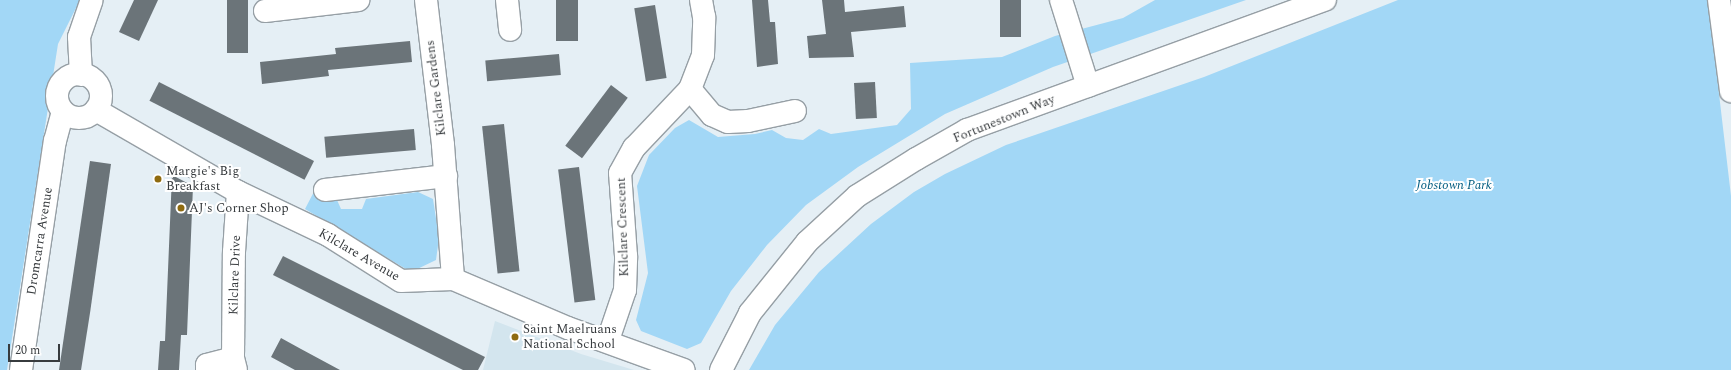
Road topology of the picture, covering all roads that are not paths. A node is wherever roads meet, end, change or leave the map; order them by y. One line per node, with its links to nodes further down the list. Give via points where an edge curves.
1 (92, 0): 11 (street, via 79,37)
2 (358, 0): 9 (street)
3 (426, 0): 18 (street, Kilclare Gardens)
4 (507, 0): 10 (street)
5 (701, 0): 13 (street, Kilclare Crescent, via 704,17 704,55)
6 (1061, 0): 12 (street)
7 (1325, 0): 12 (street, Fortunestown Way)
8 (1719, 0): 14 (street)
9 (265, 11)
10 (510, 30)
11 (81, 75): 15 (street, via 93,79 100,91 100,104); 17 (street, via 66,78 58,90 59,106)
12 (1088, 86): 27 (street, Fortunestown Way, via 967,130 856,196 807,242 750,313)
13 (690, 89): 16 (street, via 712,115 728,122 748,121); 22 (street, Kilclare Crescent, via 634,148 620,173 626,256 625,290)
14 (1731, 91)
15 (96, 110): 17 (street, via 91,115 76,118); 20 (street, Kilclare Avenue)
16 (795, 111)
17 (63, 112): 24 (street, Dromcarra Avenue, via 55,141)
18 (446, 176): 19 (street); 21 (street, Kilclare Gardens)
19 (325, 190)
20 (238, 192): 21 (street, Kilclare Avenue, via 328,236 401,281); 23 (street, Kilclare Drive, via 234,252)
21 (453, 279): 22 (street, Kilclare Avenue, via 561,325)
22 (608, 340): 26 (street, Kilclare Avenue)
23 (234, 364): 25 (street, Kilclare Drive, via 207,365)
24 (21, 370)
25 (207, 370)
26 (684, 370)
27 (721, 370)

